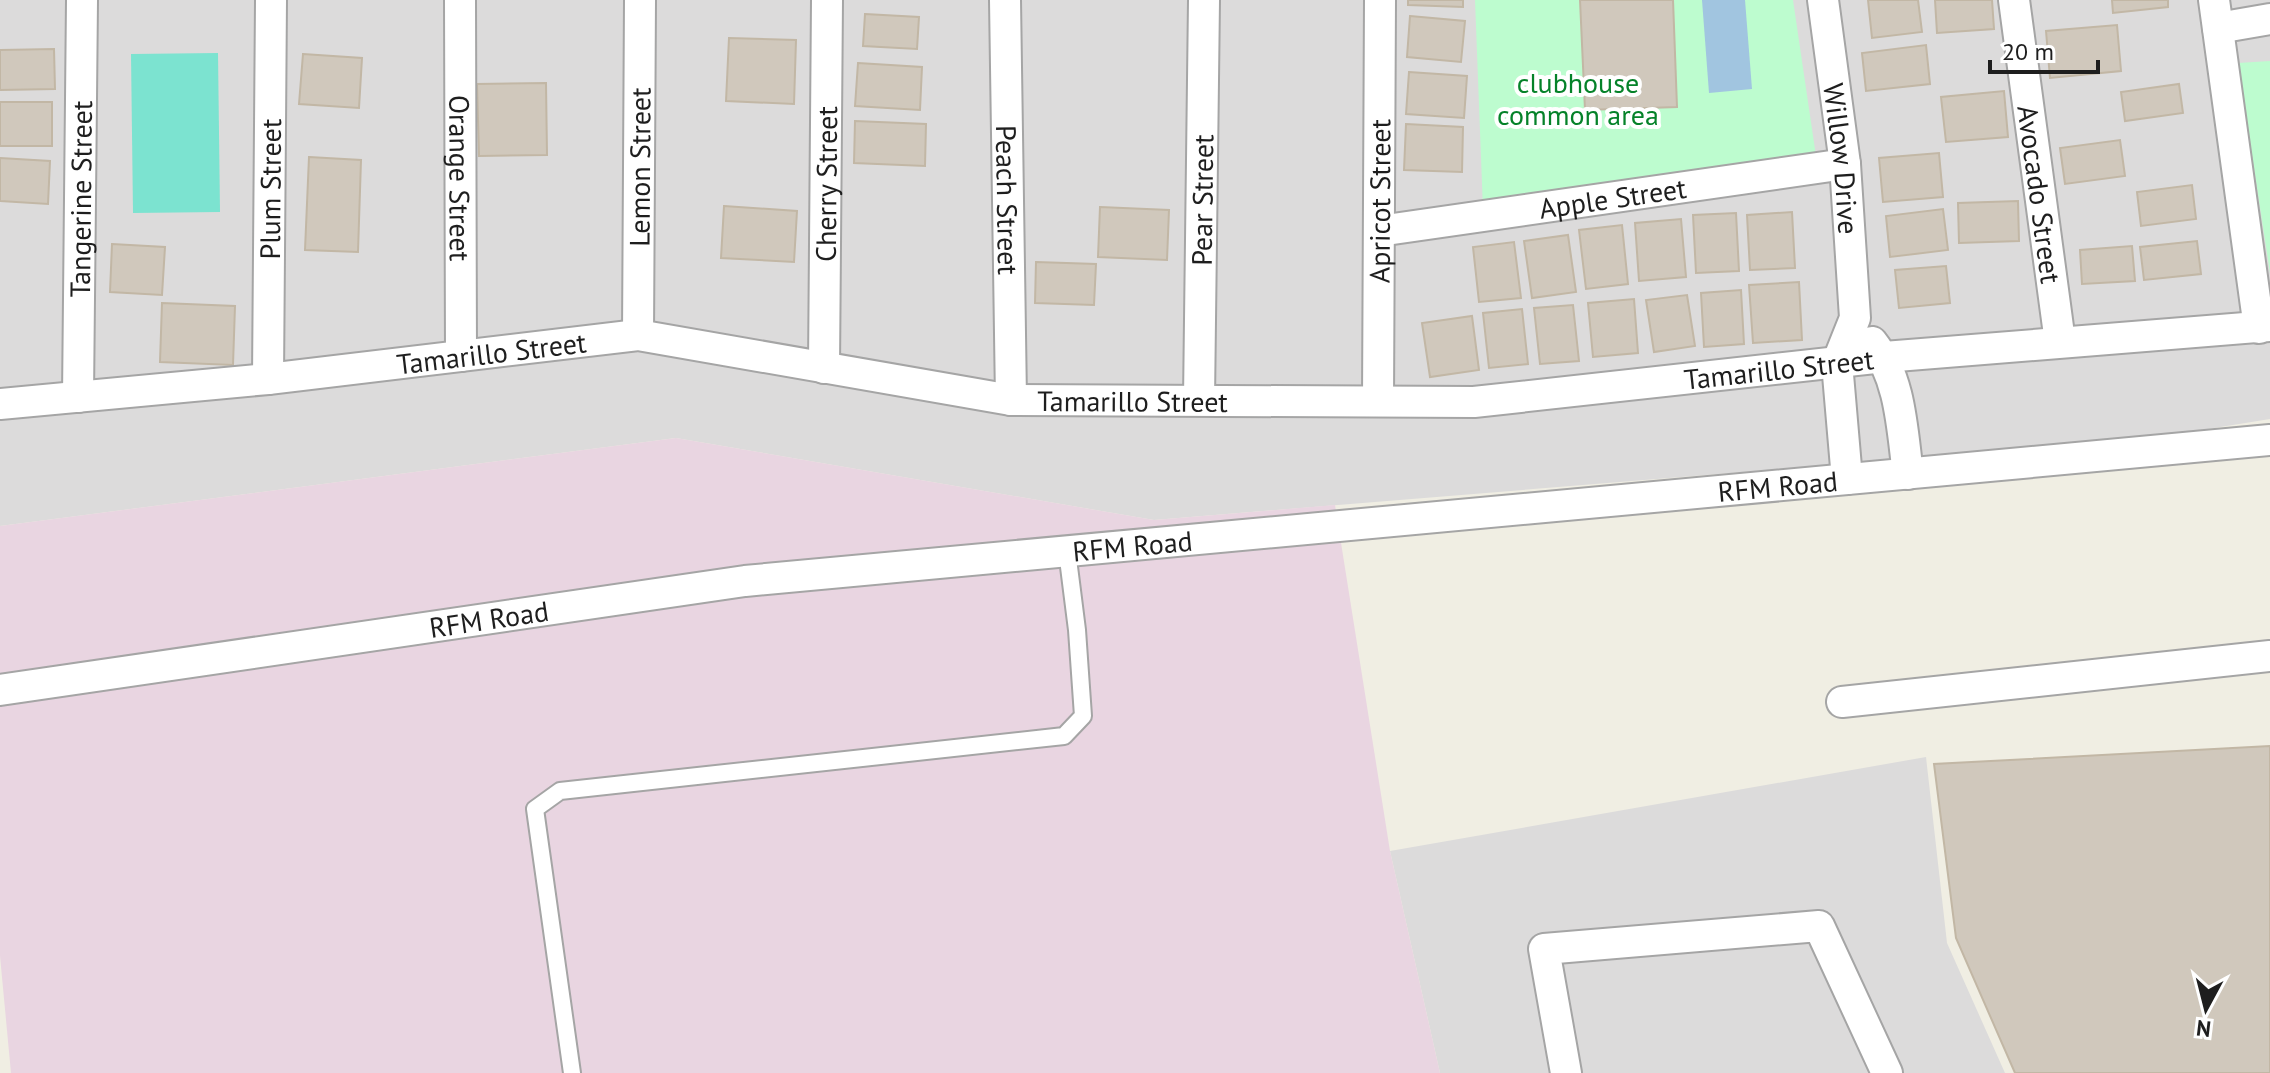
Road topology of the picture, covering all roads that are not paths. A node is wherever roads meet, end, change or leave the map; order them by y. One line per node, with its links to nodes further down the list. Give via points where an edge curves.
1 (82, 0): 24 (street, Tangerine Street)
2 (271, 0): 23 (street, Plum Street)
3 (460, 0): 19 (street, Orange Street)
4 (640, 0): 17 (street, Lemon Street)
5 (827, 0): 22 (street, Cherry Street)
6 (1005, 0): 25 (street, Peach Street)
7 (1204, 0): 26 (street, Pear Street)
8 (1380, 0): 14 (street, Apricot Street)
9 (1823, 0): 13 (street, Willow Drive)
10 (2014, 0): 18 (street, Avocado Street)
11 (2216, 14): 12 (street); 16 (street)
12 (2270, 19)
13 (1845, 164): 14 (street, Apple Street); 15 (street, Willow Drive)
14 (1379, 231): 27 (street, Apricot Street)
15 (1855, 318): 20 (street); 21 (street)
16 (2265, 327): 18 (street, Tamarillo Street)
17 (638, 335): 19 (street, Tamarillo Street); 22 (street, Tamarillo Street)
18 (2060, 342): 20 (street, Tamarillo Street)
19 (461, 356): 23 (street, Tamarillo Street)
20 (1884, 357): 21 (street, Tamarillo Street); 30 (street, via 1900,414)
21 (1837, 363): 27 (street, Tamarillo Street, via 1474,402); 31 (street)
22 (824, 368): 25 (street, Tamarillo Street)
23 (268, 379): 24 (street, Tamarillo Street)
24 (78, 397): 28 (street, Tamarillo Street)
25 (1011, 400): 26 (street, Tamarillo Street)
26 (1199, 400): 27 (street, Tamarillo Street)
27 (1378, 401)
28 (0, 404)
29 (2270, 440): 30 (street, RFM Road)
30 (1908, 474): 31 (street, RFM Road)
31 (1847, 479): 32 (street, RFM Road)
32 (1067, 551): 34 (street, RFM Road, via 745,581); 36 (lane, via 1083,716 1064,736 560,791 535,809)
33 (2270, 656): 35 (street)
34 (0, 690)
35 (1842, 702)
36 (572, 1073)
37 (1566, 1073): 38 (street, via 1544,949 1819,926)
38 (1887, 1073)

